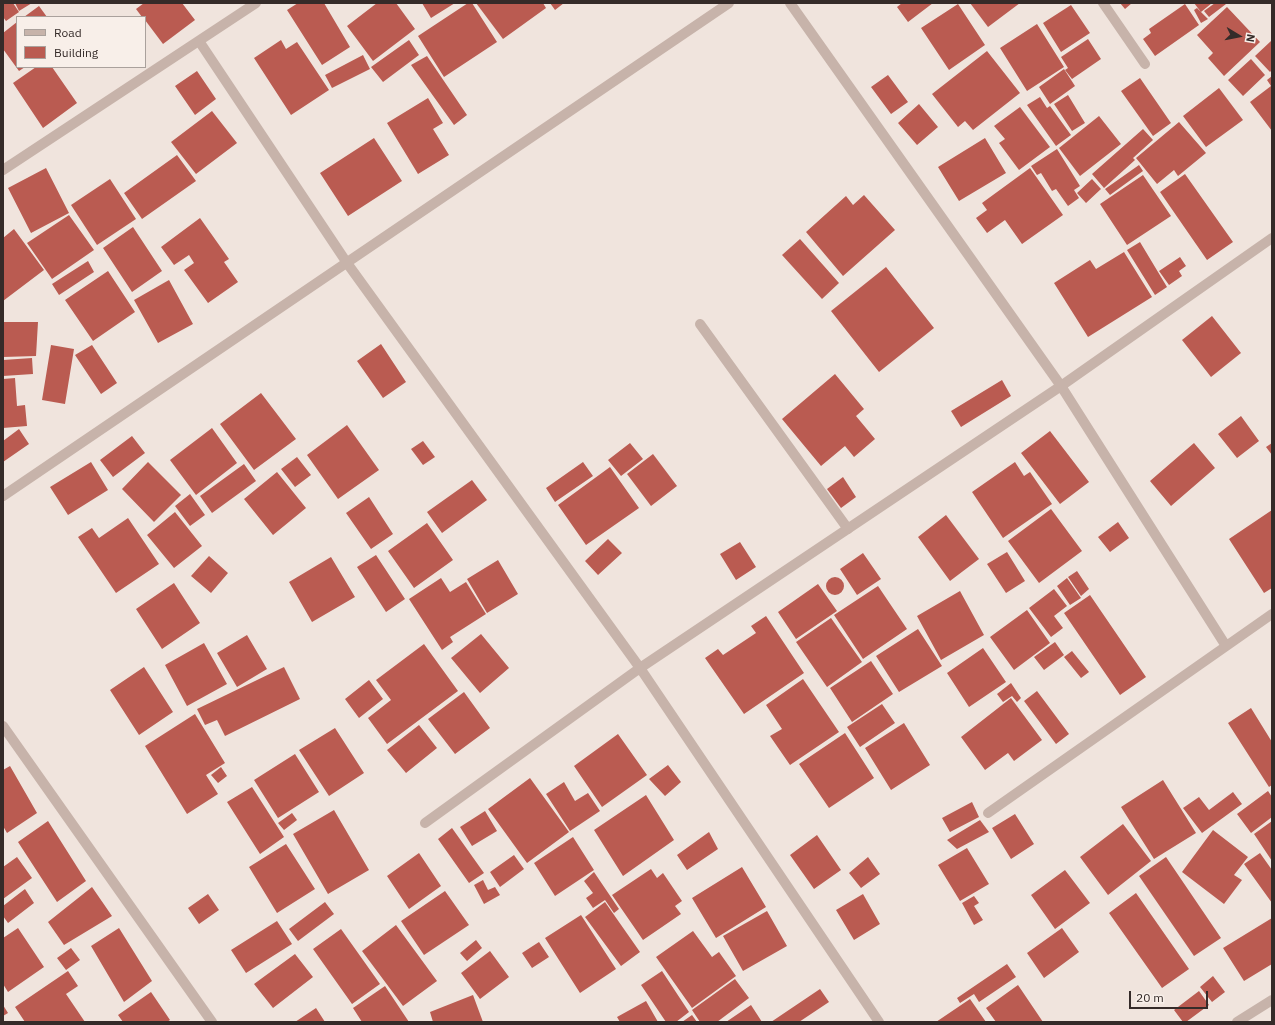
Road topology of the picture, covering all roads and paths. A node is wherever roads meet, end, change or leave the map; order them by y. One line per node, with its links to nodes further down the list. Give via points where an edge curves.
1 (256, 3): 5 (street)
2 (729, 3): 9 (street)
3 (790, 3): 11 (street)
4 (1103, 3): 6 (street)
5 (199, 41): 7 (street); 9 (street)
6 (1145, 64)
7 (3, 170)
8 (1272, 238): 11 (street)
9 (347, 263): 12 (street); 16 (street)
10 (700, 324): 13 (street)
11 (1061, 386): 13 (street); 15 (street)
12 (3, 496)
13 (848, 529): 16 (street)
14 (1272, 614): 15 (street)
15 (1226, 646): 18 (street)
16 (640, 668): 19 (street); 22 (street)
17 (3, 726): 21 (street)
18 (988, 813)
19 (425, 823)
20 (1272, 1000): 23 (street)
21 (212, 1022)
22 (878, 1022)
23 (1237, 1022)

